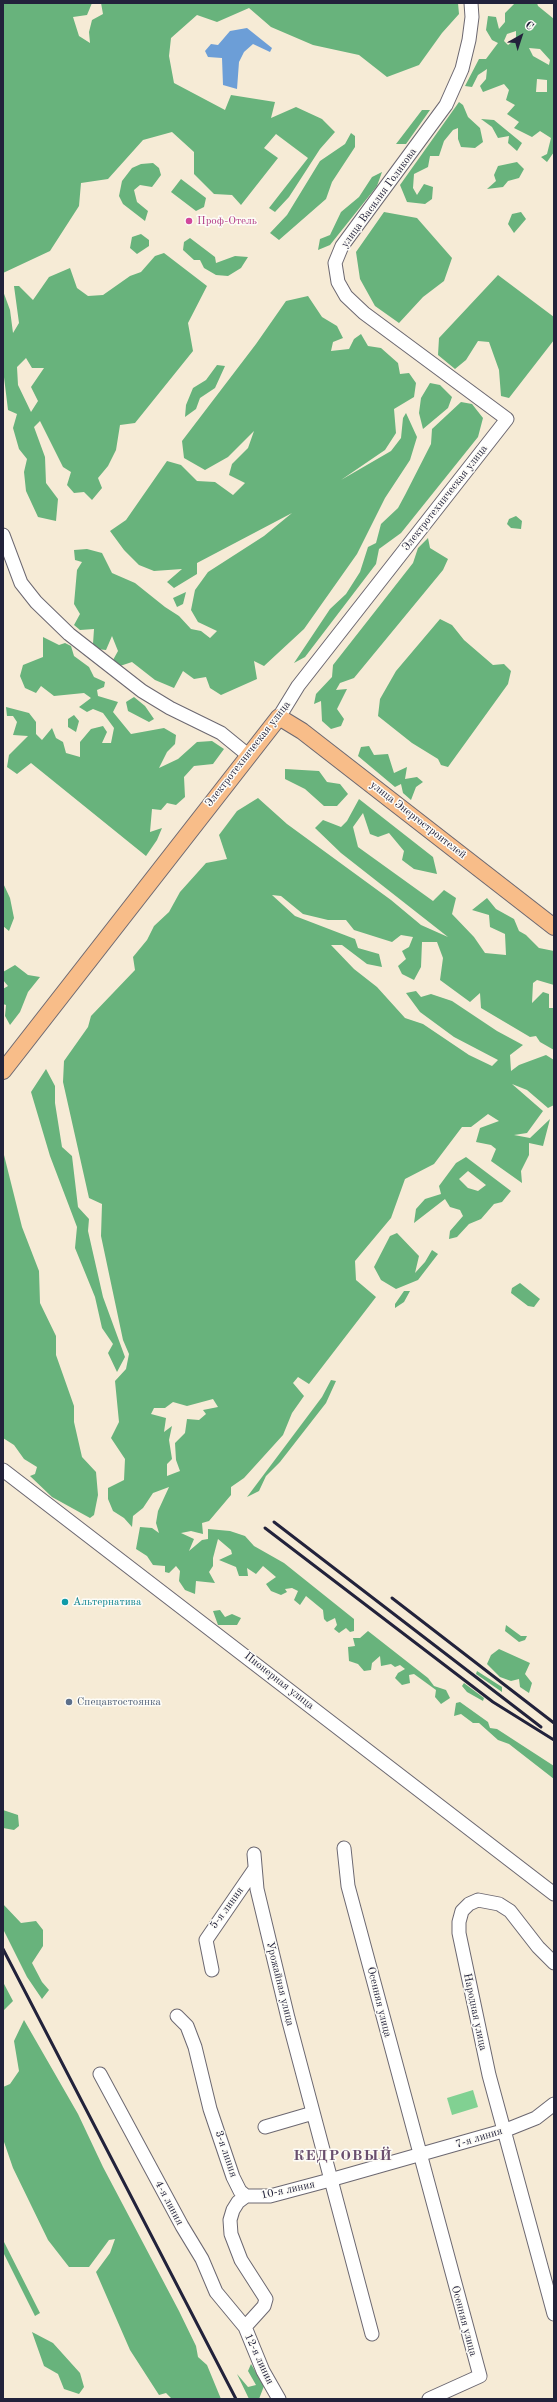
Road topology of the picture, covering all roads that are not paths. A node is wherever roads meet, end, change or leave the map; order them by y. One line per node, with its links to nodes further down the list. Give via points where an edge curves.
1 (471, 3): 2 (street, улица Василия Голикова, via 471,25 462,69 446,105 342,246 335,263 338,282 346,296 364,313)
2 (507, 419): 4 (street, Электротехническая улица, via 298,686)
3 (3, 535): 5 (street, via 22,583 36,602 69,634 142,691 221,734)
4 (279, 717): 5 (main road, Электротехническая улица); 6 (main road, улица Энергостроителей, via 308,735)
5 (248, 755): 7 (main road, Электротехническая улица)
6 (554, 927)
7 (3, 1071)
8 (3, 1470): 12 (street, Пионерная улица)
9 (344, 1848): 21 (street, Осенняя улица, via 348,1886)
10 (254, 1854): 11 (street, Урожайная улица)
11 (254, 1870): 14 (street, 5-я линия, via 206,1940); 18 (street, Урожайная улица)
12 (554, 1894)
13 (554, 1963): 20 (street, Народная улица, via 510,1911 499,1904 478,1900 462,1911 458,1922 459,1933 489,2075)
14 (212, 1970)
15 (178, 2016): 23 (street, 3-я линия, via 187,2026 195,2047 210,2109 233,2177 240,2191)
16 (100, 2074): 25 (street, 4-я линия, via 202,2259 216,2292)
17 (554, 2104): 20 (street, 7-я линия, via 536,2118)
18 (314, 2118): 19 (street); 22 (street, Урожайная улица)
19 (265, 2127)
20 (506, 2130): 21 (street, 7-я линия); 24 (street, Народная улица)
21 (422, 2155): 22 (street, 7-я линия); 28 (street, Осенняя улица, via 480,2376)
22 (330, 2180): 23 (street, 10-я линия, via 270,2196); 26 (street, Урожайная улица)
23 (246, 2196): 25 (street, 12-я линия, via 233,2210 230,2220 231,2234 241,2260 266,2299 264,2306)
24 (554, 2314)
25 (245, 2328): 27 (street, 12-я линия, via 263,2371)
26 (372, 2334)
27 (279, 2399)
28 (429, 2399)

